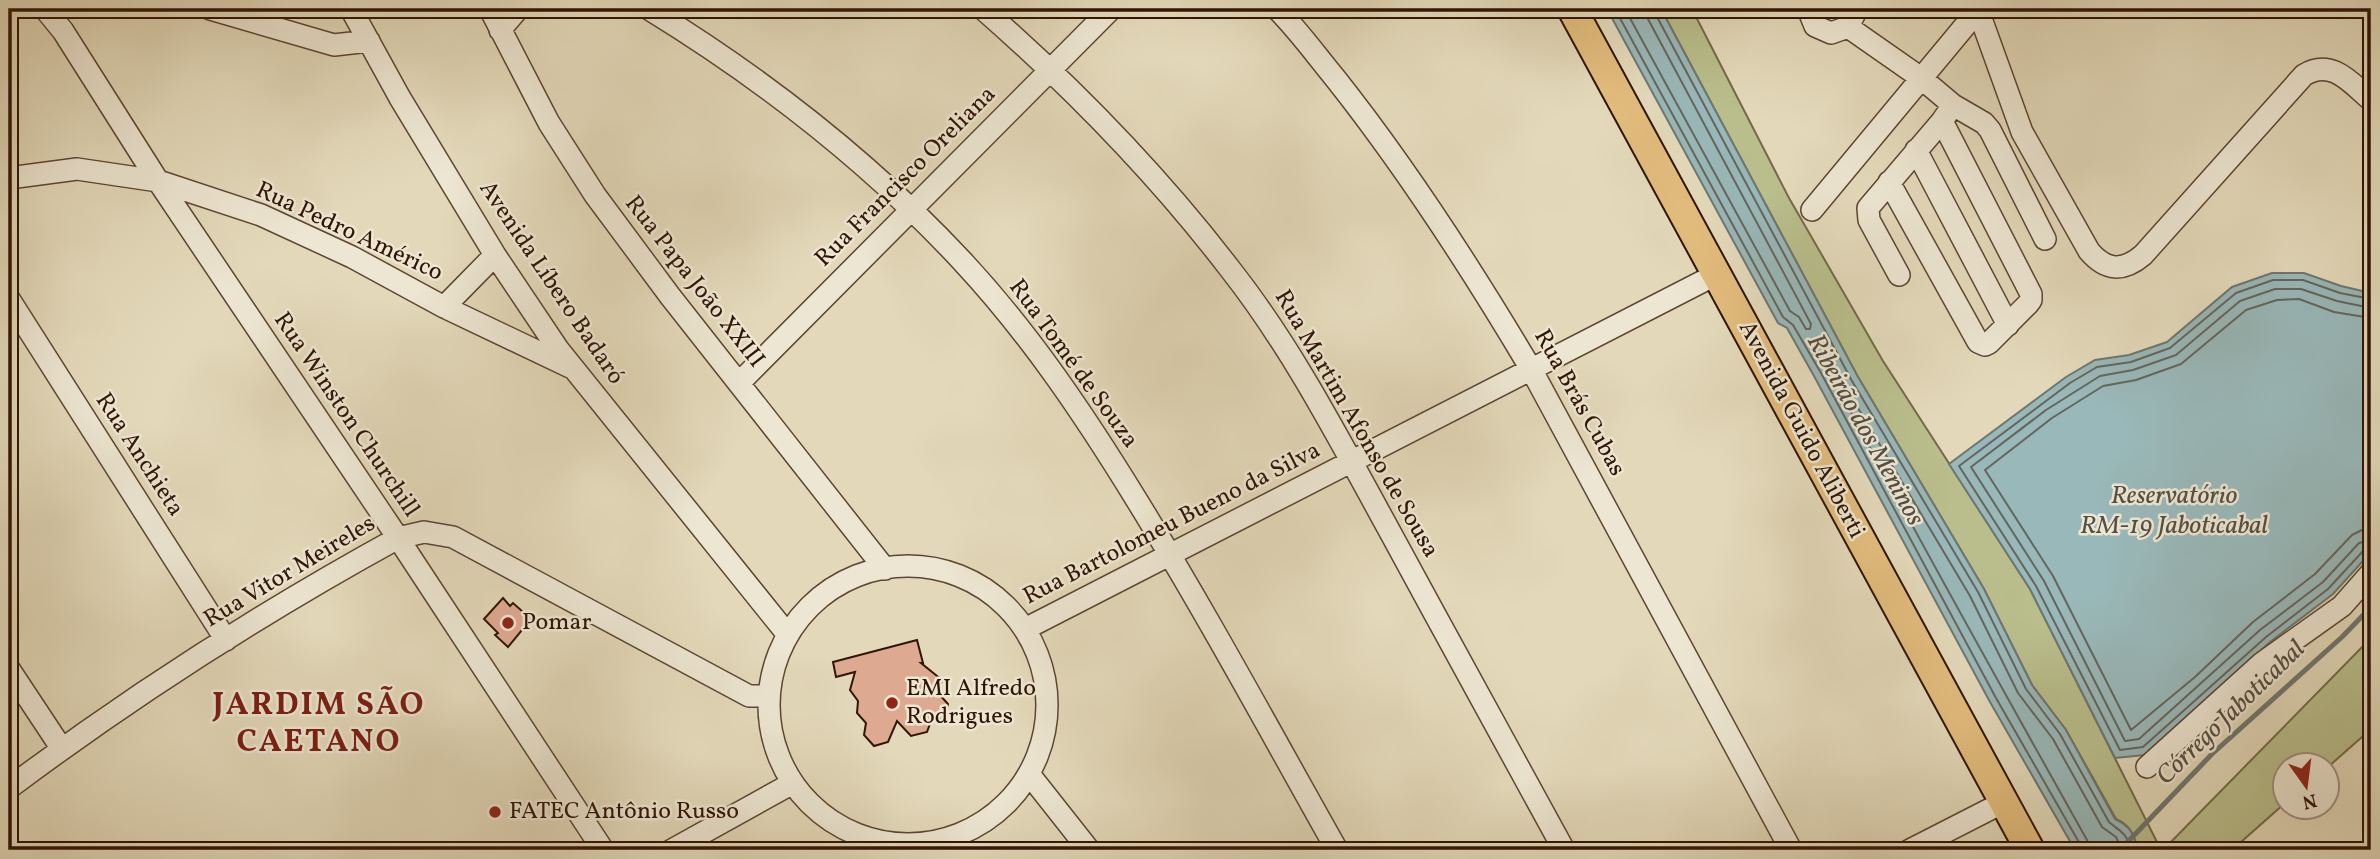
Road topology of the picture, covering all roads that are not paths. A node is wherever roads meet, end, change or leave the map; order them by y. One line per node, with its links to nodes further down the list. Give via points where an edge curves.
1 (45, 9): 22 (street, Rua Winston Churchill)
2 (210, 9): 15 (street, via 334,45)
3 (351, 9): 15 (street, Avenida Líbero Badaró)
4 (490, 9): 14 (street, Rua Papa João XXIII)
5 (518, 9): 14 (street)
6 (649, 9): 24 (street, Rua Tomé de Souza, via 747,73)
7 (983, 9): 16 (street, Rua Martim Afonso de Sousa)
8 (1111, 9): 16 (street, Rua Francisco Oreliana)
9 (1277, 9): 34 (street, Rua Brás Cubas, via 1371,124 1450,238)
10 (1572, 9): 28 (main road, Avenida Guido Aliberti)
11 (1808, 9): 13 (street, via 1815,26 1831,33)
12 (1978, 10): 17 (street); 18 (street, via 2010,105 2037,163 2089,251 2107,266 2133,264 2304,75 2329,69)
13 (1853, 18): 17 (street)
14 (500, 30): 35 (street, Rua Papa João XXIII, via 549,123 595,195)
15 (369, 41): 27 (street, Avenida Líbero Badaró)
16 (1051, 69): 24 (street, Rua Francisco Oreliana); 36 (street, Rua Martim Afonso de Sousa, via 1178,204 1231,270 1269,322)
17 (1921, 78): 19 (street); 25 (street)
18 (2371, 100)
19 (1947, 113): 20 (street); 26 (street, via 1984,123 1990,130); 32 (street, via 2031,294 2031,300)
20 (1916, 150): 23 (street); 32 (street)
21 (9, 178): 22 (street, Rua Pedro Américo, via 77,169)
22 (158, 181): 31 (street, Rua Pedro Américo, via 261,215); 37 (street, Rua Winston Churchill)
23 (1889, 182): 29 (street, via 1870,204 1868,214); 32 (street, via 1978,342 1989,343)
24 (911, 210): 35 (street, Rua Francisco Oreliana); 38 (street, Rua Tomé de Souza, via 964,263 1057,378)
25 (1812, 210)
26 (2045, 239)
27 (495, 255): 31 (street); 33 (street, Avenida Líbero Badaró)
28 (1717, 274): 34 (street, Rua Bartolomeu Bueno da Silva); 51 (main road, Avenida Guido Aliberti)
29 (1899, 275)
30 (9, 299): 43 (street, Rua Anchieta)
31 (444, 307): 33 (street, Rua Pedro Américo)
32 (2008, 325)
33 (574, 369): 42 (street, Avenida Líbero Badaró)
34 (1531, 369): 36 (street, Rua Bartolomeu Bueno da Silva); 59 (street, Rua Brás Cubas)
35 (739, 383): 39 (street, Rua Papa João XXIII)
36 (1351, 461): 38 (street, Rua Bartolomeu Bueno da Silva); 58 (street, Rua Martim Afonso de Sousa)
37 (398, 538): 43 (street, Rua Vitor Meireles); 45 (street, Rua Vitor Meireles, via 424,532 453,537 749,696); 54 (street, Rua Winston Churchill)
38 (1171, 554): 41 (street, Rua Bartolomeu Bueno da Silva); 57 (street, Rua Tomé de Souza)
39 (885, 569): 41 (street, via 906,565 945,570 980,586); 42 (street, via 868,571 834,587 804,611)
40 (2371, 573): 47 (street, via 2342,606 2262,663)
41 (1026, 629): 48 (street, via 1044,674 1048,708 1043,743)
42 (788, 635): 45 (street, via 772,668)
43 (226, 640): 46 (street, Rua Vitor Meireles)
44 (9, 669): 46 (street)
45 (768, 696): 49 (street, via 772,741)
46 (62, 749): 50 (street, Rua Vitor Meireles)
47 (2147, 767)
48 (1029, 775): 52 (street, via 1006,805); 56 (street)
49 (791, 784): 53 (street, via 833,824 859,836); 55 (street)
50 (9, 788)
51 (2004, 802): 60 (street); 61 (main road, Avenida Guido Aliberti)
52 (942, 846): 53 (street)
53 (917, 847)
54 (603, 850)
55 (672, 850)
56 (1089, 850)
57 (1337, 850)
58 (1564, 850)
59 (1791, 850)
60 (1910, 850)
61 (2030, 850)

